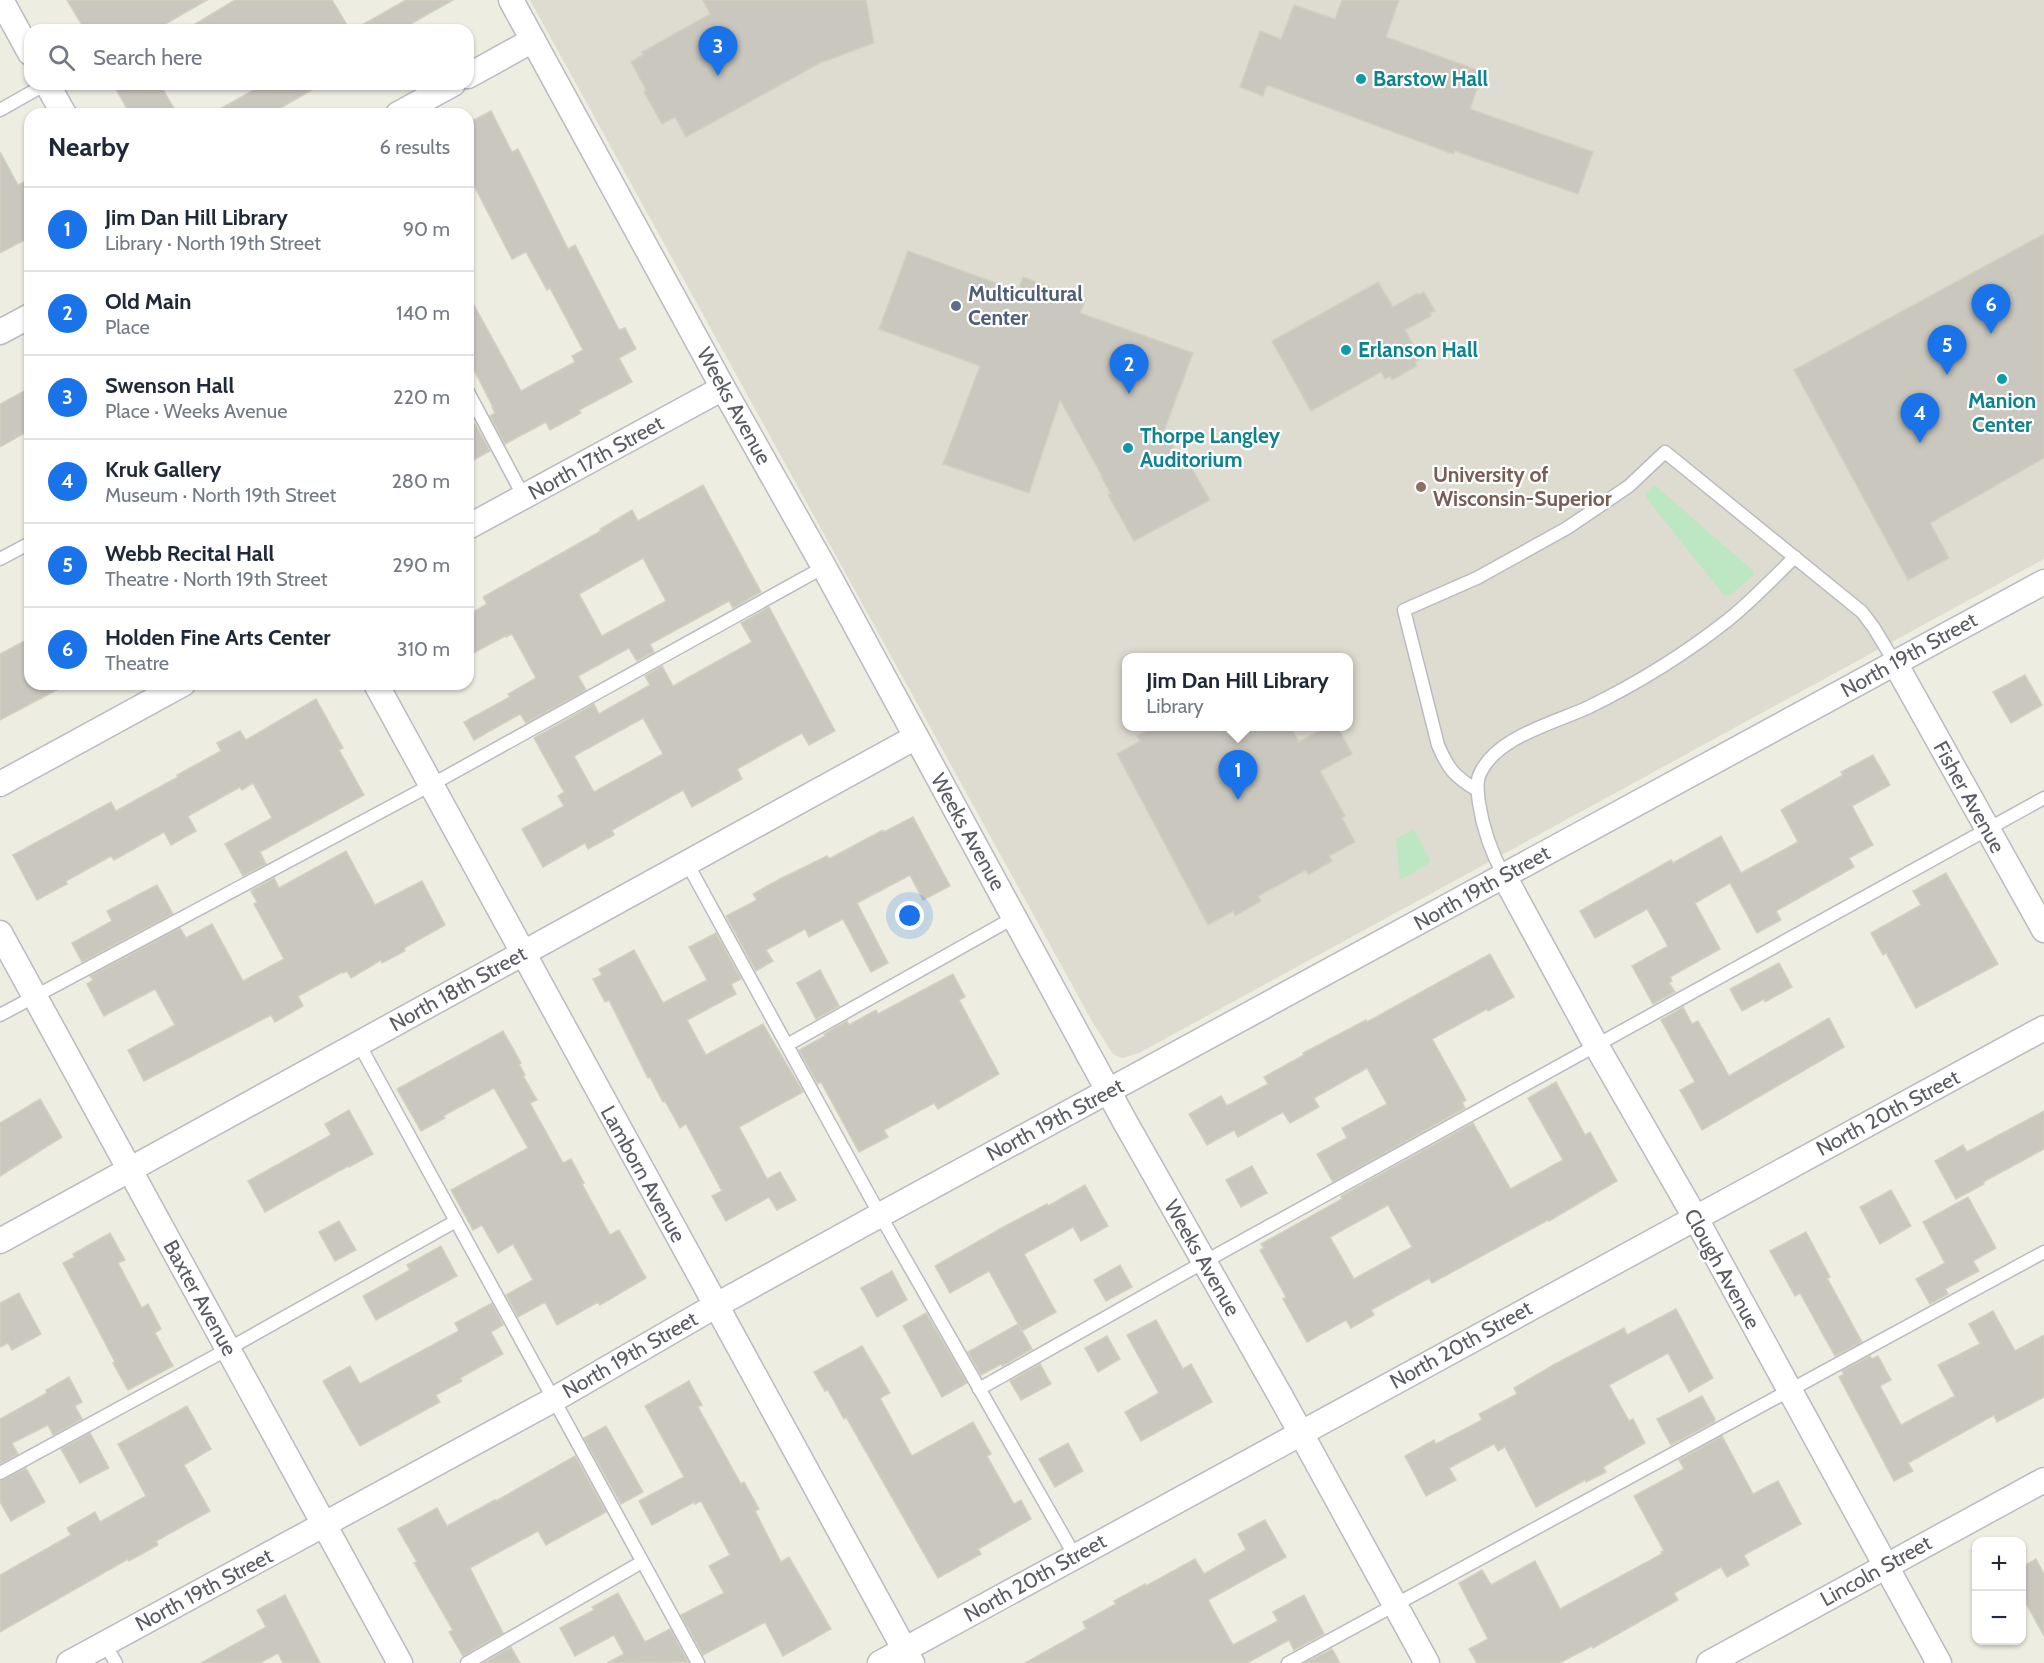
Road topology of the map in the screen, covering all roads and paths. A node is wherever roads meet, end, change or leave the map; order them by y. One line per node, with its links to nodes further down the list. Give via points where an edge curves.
1 (1, 0): 4 (street)
2 (511, 0): 3 (street, Weeks Avenue)
3 (533, 40): 5 (street); 14 (street, Weeks Avenue)
4 (24, 42)
5 (474, 73)
6 (35, 90): 11 (lane)
7 (50, 90): 9 (street)
8 (442, 90): 10 (street)
9 (60, 108)
10 (409, 108)
11 (0, 110)
12 (24, 319): 13 (street)
13 (0, 332)
14 (723, 388): 16 (street, North 17th Street); 21 (street, Weeks Avenue)
15 (474, 403): 16 (lane)
16 (524, 497): 17 (street, North 17th Street)
17 (474, 524)
18 (24, 546): 20 (lane)
19 (1795, 557): 23 (lane, via 1862,612); 29 (lane, via 1730,618 1683,653 1589,706 1504,746 1479,776); 29 (lane, via 1665,452 1629,486 1567,528 1477,578 1404,610 1438,745 1454,775)
20 (0, 560)
21 (824, 567): 26 (street, Weeks Avenue); 28 (lane)
22 (2044, 582): 23 (street, North 19th Street)
23 (1895, 663): 31 (street, Fisher Avenue); 33 (street, North 19th Street)
24 (172, 690): 27 (street)
25 (379, 690): 28 (street, Lamborn Avenue)
26 (916, 737): 32 (street, North 18th Street); 34 (street, Weeks Avenue)
27 (0, 784)
28 (431, 785): 37 (street, Lamborn Avenue); 38 (lane)
29 (1477, 790): 33 (lane, via 1484,832)
30 (2044, 798): 31 (lane)
31 (1987, 829): 35 (street, Fisher Avenue); 43 (lane)
32 (687, 863): 37 (street, North 18th Street); 42 (lane)
33 (1504, 876): 43 (street, Clough Avenue); 44 (street, North 19th Street)
34 (1015, 917): 42 (lane); 44 (street, Weeks Avenue)
35 (2044, 930)
36 (0, 933): 38 (street, Baxter Avenue)
37 (523, 954): 41 (street, North 18th Street); 52 (street, Lamborn Avenue)
38 (35, 996): 39 (lane); 45 (street, Baxter Avenue)
39 (0, 1015)
40 (2044, 1028): 47 (street, North 20th Street)
41 (359, 1044): 45 (street, North 18th Street); 48 (lane)
42 (787, 1045): 46 (lane)
43 (1596, 1045): 47 (street, Clough Avenue); 51 (lane)
44 (1108, 1092): 46 (street, North 19th Street); 51 (street, Weeks Avenue)
45 (130, 1170): 49 (street, North 18th Street); 53 (street, Baxter Avenue)
46 (880, 1215): 52 (street, North 19th Street); 54 (lane)
47 (1695, 1217): 55 (street, Clough Avenue); 57 (street, North 20th Street)
48 (456, 1221): 53 (lane); 56 (lane)
49 (0, 1242)
50 (2044, 1252): 55 (lane)
51 (1204, 1262): 54 (lane); 57 (street, Weeks Avenue)
52 (715, 1306): 56 (street, North 19th Street); 66 (street, Lamborn Avenue)
53 (228, 1349): 58 (lane); 60 (street, Baxter Avenue)
54 (979, 1389): 61 (lane)
55 (1789, 1390): 63 (street, Clough Avenue); 64 (lane)
56 (553, 1400): 60 (street, North 19th Street); 62 (lane)
57 (1300, 1433): 61 (street, North 20th Street); 64 (street, Weeks Avenue)
58 (0, 1473)
59 (2044, 1480): 63 (street, Lincoln Street)
60 (325, 1524): 65 (street, North 19th Street); 68 (street, Baxter Avenue)
61 (1075, 1557): 66 (street, North 20th Street)
62 (642, 1562): 69 (lane); 70 (lane)
63 (1885, 1567): 74 (street, Lincoln Street); 75 (street, Clough Avenue)
64 (1395, 1605): 72 (lane); 73 (street, Weeks Avenue)
65 (110, 1653): 67 (street, North 19th Street)
66 (908, 1656): 71 (street, North 20th Street)
67 (69, 1663)
68 (400, 1663)
69 (467, 1663)
70 (698, 1663)
71 (880, 1663)
72 (1288, 1663)
73 (1427, 1663)
74 (1708, 1663)
75 (1939, 1663)

